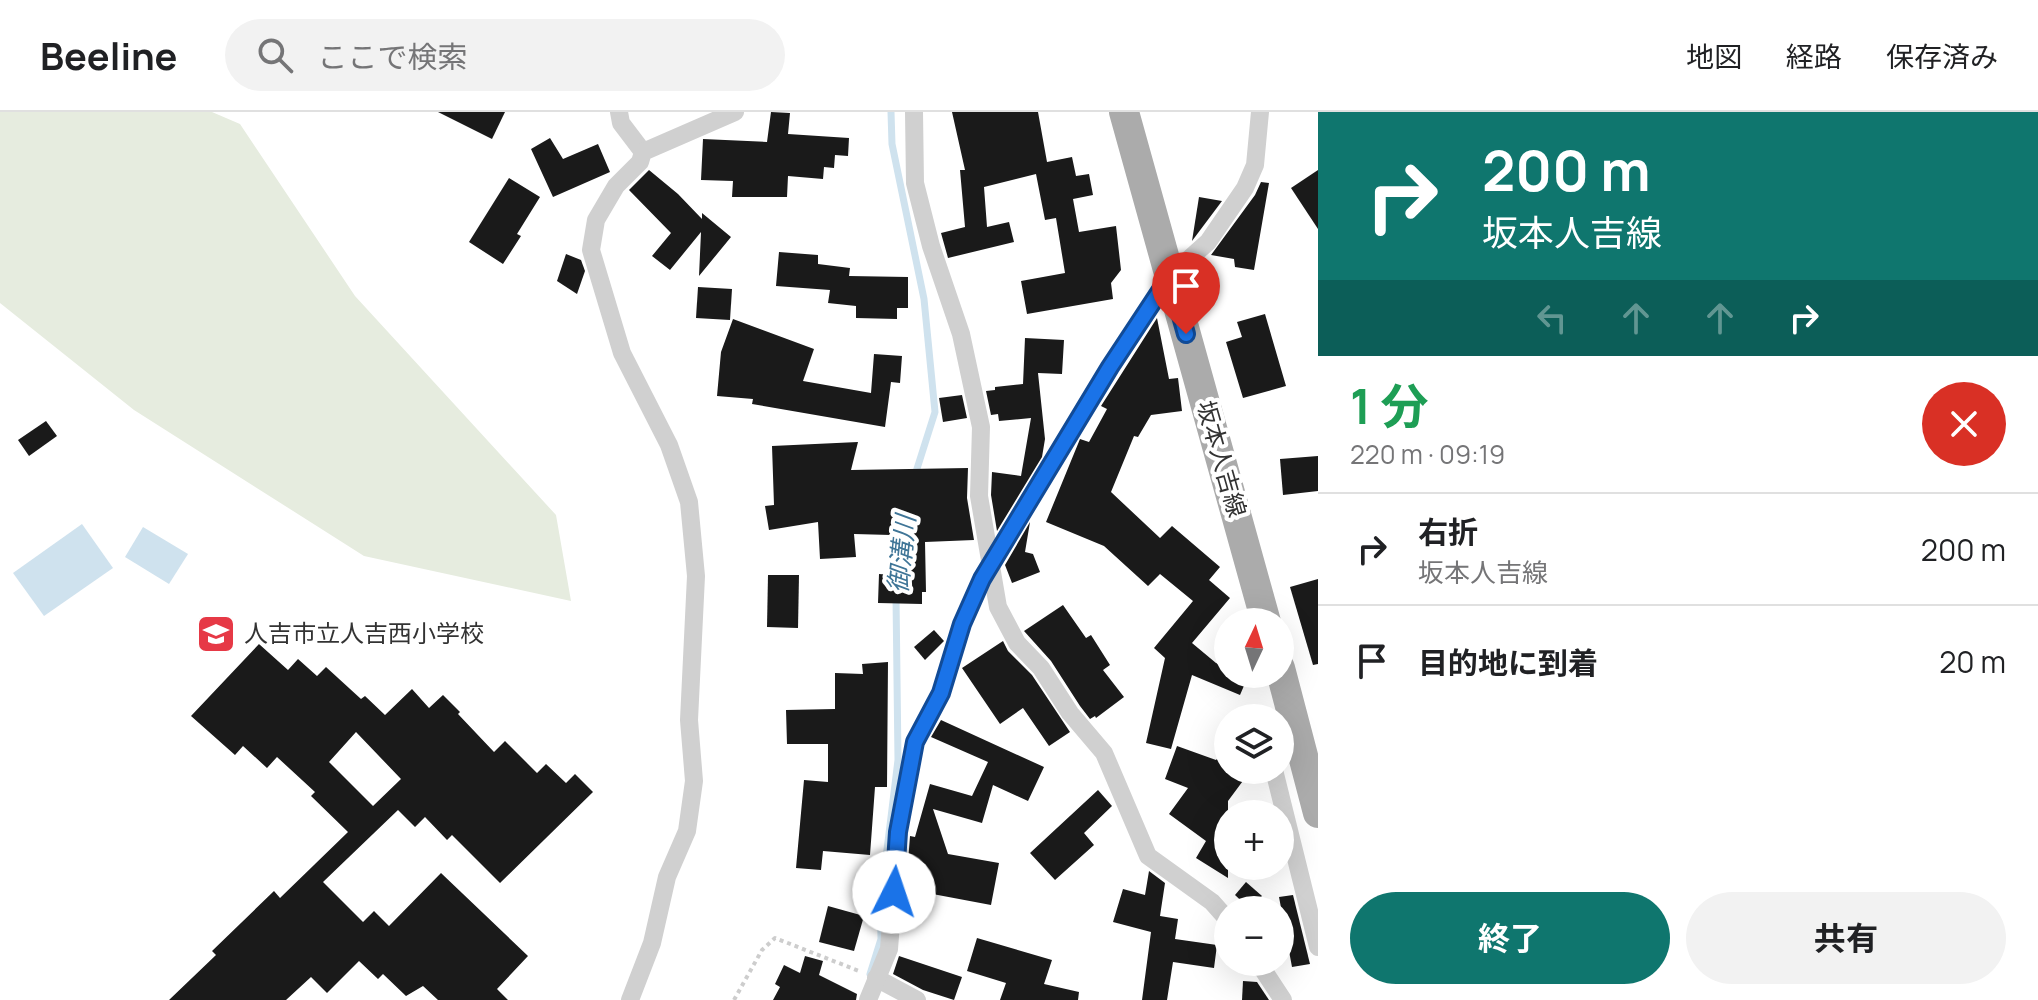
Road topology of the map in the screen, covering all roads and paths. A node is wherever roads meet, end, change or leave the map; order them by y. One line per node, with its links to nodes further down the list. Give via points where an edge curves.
1 (619, 112): 6 (street)
2 (735, 112): 6 (street)
3 (914, 112): 8 (street, via 915,183 961,334 981,427 979,496)
4 (1124, 112): 7 (main road, 坂本人吉線)
5 (1260, 112): 7 (street, via 1255,165 1245,188 1208,242)
6 (643, 152): 18 (street, via 596,220 591,250 622,353 669,445 689,502 696,576 689,720 694,781 687,831 667,877 652,943)
7 (1170, 276): 8 (street); 9 (main road, 坂本人吉線)
8 (992, 566): 14 (street, via 998,607 1017,643 1104,753 1148,856); 17 (street, via 962,624 941,693 915,742 898,832 889,949)
9 (1262, 608)
10 (1294, 732): 11 (main road)
11 (1313, 769): 13 (main road)
12 (1277, 784): 15 (street)
13 (1318, 813)
14 (1214, 904)
15 (1318, 947)
16 (1267, 976): 22 (street)
17 (876, 978): 19 (path, via 775,938 762,950); 20 (street); 21 (street)
18 (630, 1000)
19 (734, 1000)
20 (868, 1000)
21 (917, 1000)
22 (1283, 1000)

